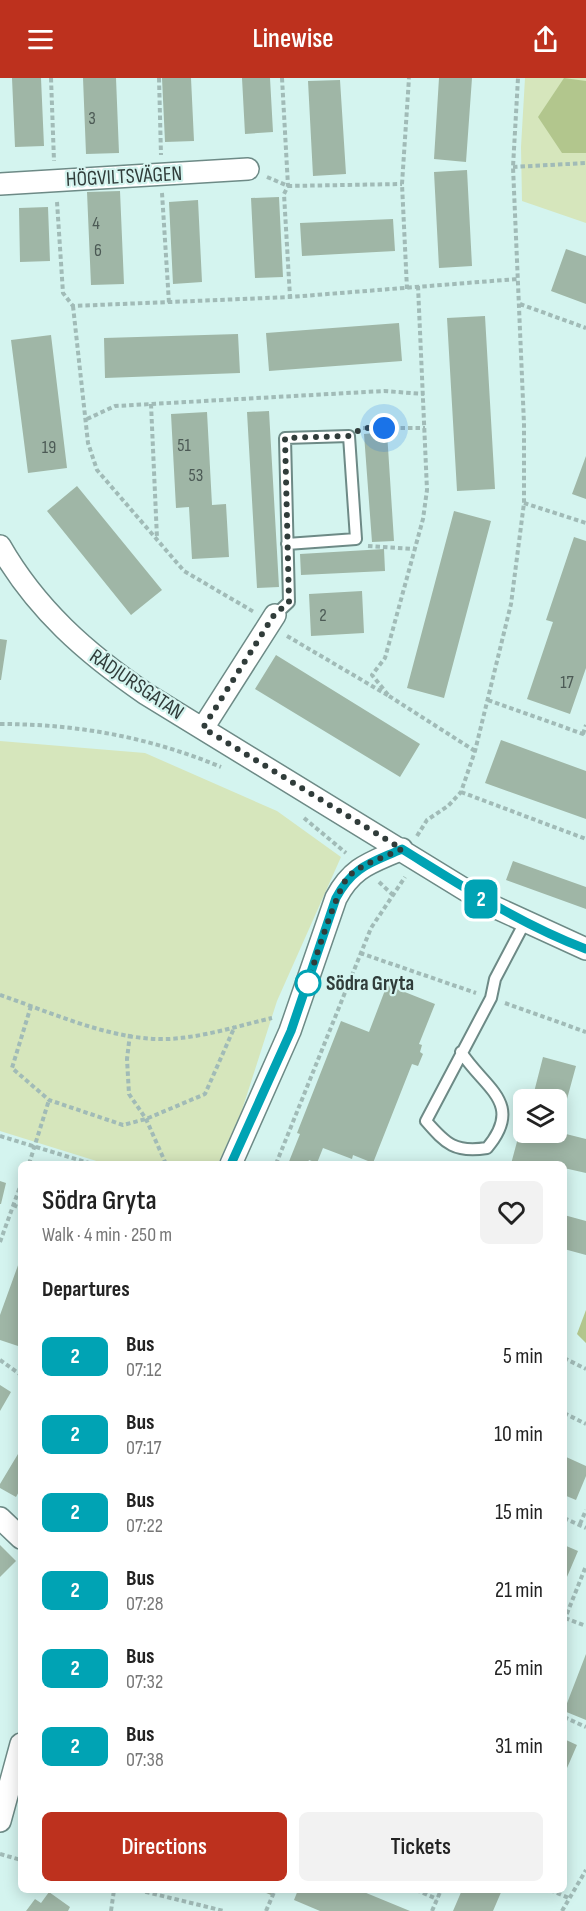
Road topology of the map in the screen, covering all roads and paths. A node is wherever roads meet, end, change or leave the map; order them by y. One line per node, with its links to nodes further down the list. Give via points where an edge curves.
1 (51, 78): 8 (path)
2 (282, 78): 11 (path)
3 (409, 78): 10 (path)
4 (518, 78): 6 (path)
5 (586, 163): 6 (path)
6 (513, 167): 12 (path)
7 (248, 169): 8 (street, HÖGVILTSVÄGEN); 11 (path)
8 (55, 180): 9 (street, HÖGVILTSVÄGEN); 14 (path, via 63,293 74,306)
9 (0, 184)
10 (402, 184): 11 (path); 13 (path)
11 (288, 186): 14 (path, via 284,194)
12 (517, 279): 13 (path); 15 (path)
13 (407, 289): 14 (path)
14 (290, 297)
15 (520, 304): 16 (path); 22 (path)
16 (586, 328)
17 (424, 394): 18 (path, via 384,392)
18 (151, 404): 19 (path, via 115,406); 24 (path)
19 (87, 419)
20 (425, 428): 21 (path, via 363,428)
21 (349, 436): 25 (lane); 26 (lane, via 285,438)
22 (524, 503): 23 (path); 31 (path, via 511,604)
23 (586, 523)
24 (157, 539)
25 (356, 539): 26 (lane); 28 (path, via 363,546)
26 (287, 544): 29 (lane, via 289,602)
27 (0, 546): 34 (street, RÅDJURSGATAN, via 55,622 100,662)
28 (415, 549)
29 (274, 615): 34 (street)
30 (389, 696): 36 (path)
31 (488, 700): 35 (path); 36 (path)
32 (0, 724): 37 (path, via 96,730 186,752)
33 (586, 725): 35 (path)
34 (203, 728): 40 (street, RÅDJURSGATAN)
35 (584, 734)
36 (475, 751): 39 (path, via 461,792)
37 (225, 768)
38 (300, 815): 41 (path)
39 (586, 839)
40 (402, 849): 41 (street); 42 (street, RÅDJURSGATAN)
41 (362, 867): 44 (path, via 394,896 377,917); 48 (street, via 346,878 336,898)
42 (525, 922): 43 (street, RÅDJURSGATAN); 46 (lane, via 495,980)
43 (586, 949)
44 (360, 953): 46 (path); 61 (path)
45 (0, 995): 47 (path)
46 (491, 998): 50 (path); 52 (lane)
47 (31, 1006): 51 (path); 53 (path, via 12,1068)
48 (297, 1013): 49 (path); 60 (street)
49 (235, 1026): 51 (path, via 200,1036 168,1039); 54 (path, via 205,1094)
50 (586, 1032)
51 (130, 1034): 54 (path, via 129,1094)
52 (461, 1052): 52 (lane, via 426,1121 442,1139 466,1151 487,1148 502,1123 503,1109 498,1096)
53 (49, 1100): 54 (path, via 123,1125); 56 (path)
54 (147, 1119): 59 (path)
55 (0, 1136): 56 (path)
56 (36, 1145): 57 (path); 58 (path)
57 (30, 1161)
58 (83, 1161)
59 (165, 1161)
60 (232, 1161)
61 (277, 1161)
62 (18, 1192): 63 (path)
63 (13, 1205): 64 (path); 65 (path)
64 (18, 1207)
65 (0, 1242)
66 (0, 1360): 69 (path)
67 (567, 1360): 68 (path)
68 (586, 1369)
69 (18, 1374)
70 (567, 1414): 71 (path)
71 (586, 1424)
72 (586, 1510): 75 (path)
73 (0, 1518): 77 (street)
74 (567, 1519): 75 (path)
75 (580, 1524): 76 (path)
76 (586, 1528)
77 (18, 1535)
78 (586, 1566): 79 (path)
79 (567, 1614)
80 (567, 1620): 81 (path)
81 (586, 1626)
82 (567, 1718): 83 (path)
83 (586, 1727)
84 (18, 1755): 85 (street)
85 (0, 1821)
86 (0, 1854): 87 (path)
87 (18, 1859)
88 (586, 1870): 95 (path)
89 (114, 1893): 97 (path)
90 (150, 1893): 98 (path)
91 (274, 1893): 99 (path)
92 (423, 1893): 96 (path)
93 (440, 1893): 96 (path)
94 (557, 1893): 95 (path)
95 (569, 1898): 101 (path)
96 (437, 1899): 100 (path)
97 (111, 1911)
98 (224, 1911)
99 (266, 1911)
100 (432, 1911)
101 (562, 1911)

